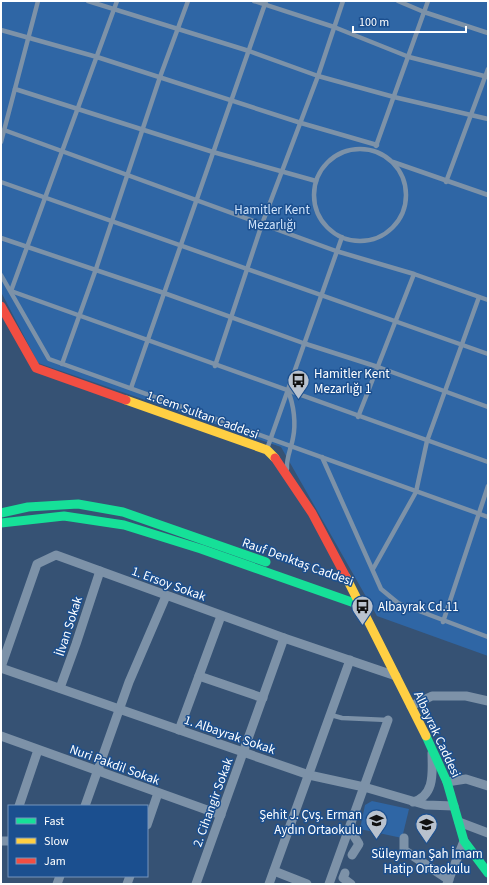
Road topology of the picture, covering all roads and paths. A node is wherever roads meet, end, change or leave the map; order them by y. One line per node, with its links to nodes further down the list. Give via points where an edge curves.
1 (38, 1): 16 (lane)
2 (88, 1): 10 (lane)
3 (117, 1): 10 (lane)
4 (188, 1): 13 (lane)
5 (254, 1): 9 (lane)
6 (343, 1): 12 (lane)
7 (398, 1): 11 (lane)
8 (428, 1): 11 (lane)
9 (265, 3): 12 (lane); 17 (lane)
10 (114, 8): 13 (lane); 18 (lane)
11 (424, 12): 15 (lane); 19 (lane)
12 (334, 26): 19 (lane); 21 (lane)
13 (178, 29): 17 (lane); 23 (lane)
14 (1, 30): 16 (lane)
15 (488, 33)
16 (28, 38): 18 (lane); 24 (lane)
17 (249, 51): 21 (lane); 26 (lane)
18 (97, 57): 23 (lane); 27 (lane)
19 (409, 57): 22 (lane); 25 (lane)
20 (488, 69): 22 (lane)
21 (318, 76): 25 (lane); 30 (lane)
22 (487, 76): 28 (lane)
23 (160, 77): 26 (lane); 32 (lane)
24 (15, 89): 27 (lane); 31 (lane)
25 (394, 97): 28 (lane); 34 (lane)
26 (232, 100): 30 (lane); 37 (lane)
27 (78, 109): 32 (lane); 35 (lane)
28 (471, 114): 29 (lane); 43 (lane)
29 (488, 119)
30 (301, 123): 34 (lane); 39 (lane)
31 (4, 130): 33 (lane); 35 (lane)
32 (142, 130): 37 (lane); 40 (lane)
33 (1, 142)
34 (377, 145): 36 (lane)
35 (62, 151): 40 (lane); 45 (lane)
36 (374, 151): 38 (lane); 41 (lane, via 363,148 348,150 334,156 323,167)
37 (213, 152): 39 (lane); 46 (lane)
38 (393, 162): 43 (lane); 50 (lane, via 406,187 402,215 394,227 383,235 369,240 355,241)
39 (283, 171): 41 (lane); 48 (lane)
40 (127, 175): 46 (lane); 47 (lane)
41 (316, 180): 50 (lane, via 314,194 318,214 330,230)
42 (1, 182): 45 (lane)
43 (446, 182): 44 (lane)
44 (488, 195)
45 (45, 198): 47 (lane); 52 (lane)
46 (196, 200): 48 (lane); 51 (lane)
47 (112, 222): 51 (lane); 54 (lane)
48 (262, 224): 53 (lane); 55 (lane)
49 (1, 238): 52 (lane)
50 (342, 238): 53 (lane)
51 (180, 246): 55 (lane); 59 (lane)
52 (26, 247): 54 (lane); 58 (lane)
53 (336, 251): 56 (lane); 60 (lane)
54 (96, 269): 59 (lane); 64 (lane)
55 (247, 270): 60 (lane); 65 (lane)
56 (414, 274): 61 (lane); 66 (lane)
57 (1, 275): 58 (lane)
58 (11, 291): 64 (lane); 71 (lane, via 49,359)
59 (164, 293): 65 (lane); 67 (lane)
60 (321, 296): 66 (lane); 68 (lane)
61 (479, 297): 62 (lane); 69 (lane)
62 (488, 300)
63 (1, 306): 82 (street, 1.Cem Sultan Caddesi, via 36,368)
64 (79, 316): 67 (lane); 71 (lane)
65 (231, 318): 68 (lane); 72 (lane)
66 (396, 322): 69 (lane); 73 (lane)
67 (147, 341): 72 (lane); 74 (lane)
68 (303, 343): 73 (lane); 75 (lane)
69 (462, 346): 70 (lane); 76 (lane)
70 (488, 354)
71 (62, 364): 74 (lane)
72 (215, 366): 75 (lane)
73 (378, 367): 76 (lane); 78 (lane)
74 (131, 388): 79 (lane)
75 (287, 391): 78 (lane); 79 (lane); 81 (lane, via 293,403 294,438)
76 (445, 392): 77 (lane); 80 (lane)
77 (488, 407)
78 (358, 417): 80 (lane)
79 (271, 438): 81 (lane); 82 (lane)
80 (427, 441): 84 (lane); 87 (lane)
81 (291, 446): 83 (lane); 85 (lane, via 286,461)
82 (267, 450): 85 (street, 1.Cem Sultan Caddesi)
83 (322, 457): 87 (lane); 92 (lane)
84 (488, 462)
85 (287, 477): 95 (street, 1.Cem Sultan Caddesi, via 312,513)
86 (488, 486): 89 (lane)
87 (416, 492): 89 (lane); 92 (lane)
88 (1, 513): 95 (street, Rauf Denktaş Caddesi, via 28,506 78,504 124,512)
89 (479, 514): 90 (lane); 98 (lane)
90 (488, 517)
91 (1, 523): 96 (street, Rauf Denktaş Caddesi, via 64,516 124,525 202,549)
92 (372, 569): 98 (lane, via 381,589 391,599)
93 (100, 571): 94 (street, 1. Ersoy Sokak); 101 (street, 1. Ersoy Sokak, via 56,555 37,564); 106 (street, İlvan Sokak)
94 (166, 596): 97 (street, 1. Ersoy Sokak); 110 (street, via 129,682)
95 (354, 596): 96 (street, Rauf Denktaş Caddesi)
96 (360, 605): 105 (street, Albayrak Caddesi)
97 (221, 616): 100 (street, 1. Ersoy Sokak); 104 (street)
98 (443, 622): 99 (lane)
99 (488, 637)
100 (284, 638): 102 (street, 1. Ersoy Sokak); 107 (street, 2. Cihangir Sokak)
101 (5, 642): 103 (street, 1. Ersoy Sokak)
102 (350, 660): 105 (street, 1. Ersoy Sokak); 111 (street)
103 (1, 667): 106 (street, 1. Albayrak Sokak)
104 (199, 676): 107 (street); 113 (street)
105 (396, 676): 109 (street, Albayrak Caddesi)
106 (60, 688): 110 (street, 1. Albayrak Sokak)
107 (263, 698): 117 (street, 2. Cihangir Sokak)
108 (488, 701): 109 (street, via 466,696 432,696)
109 (412, 706): 115 (street, Albayrak Caddesi)
110 (121, 709): 113 (street, 1. Albayrak Sokak); 118 (street)
111 (331, 715): 112 (lane, via 342,718); 119 (street)
112 (388, 720): 122 (street)
113 (179, 730): 117 (street, 1. Albayrak Sokak)
114 (1, 736): 116 (street, Nuri Pakdil Sokak)
115 (432, 749): 120 (street, Albayrak Caddesi); 124 (street, via 432,782 424,797)
116 (38, 750): 118 (street, Nuri Pakdil Sokak); 125 (street)
117 (243, 752): 119 (street, 1. Albayrak Sokak); 128 (street, 2. Cihangir Sokak)
118 (97, 772): 123 (street, Nuri Pakdil Sokak); 126 (street)
119 (309, 775): 122 (street, 1. Albayrak Sokak); 136 (street)
120 (446, 782): 121 (street, via 466,779); 127 (street, Albayrak Caddesi)
121 (488, 786)
122 (364, 787): 124 (street, 1. Albayrak Sokak); 143 (street)
123 (158, 793): 128 (street, Nuri Pakdil Sokak); 129 (street)
124 (413, 802): 127 (street, 1. Albayrak Sokak)
125 (19, 805)
126 (84, 805)
127 (454, 806): 130 (street, Albayrak Caddesi)
128 (221, 815): 140 (street, 2. Cihangir Sokak)
129 (148, 822)
130 (459, 822): 131 (street); 134 (street, Albayrak Caddesi)
131 (488, 833)
132 (354, 836): 135 (street, via 358,844)
133 (404, 838): 139 (street, via 404,850)
134 (464, 841): 138 (street, Albayrak Caddesi); 139 (street)
135 (352, 855)
136 (274, 871): 141 (street); 142 (street)
137 (345, 873): 144 (street, via 343,878)
138 (488, 873)
139 (448, 882)
140 (196, 884)
141 (269, 884)
142 (307, 884)
143 (328, 884)
144 (351, 884)

